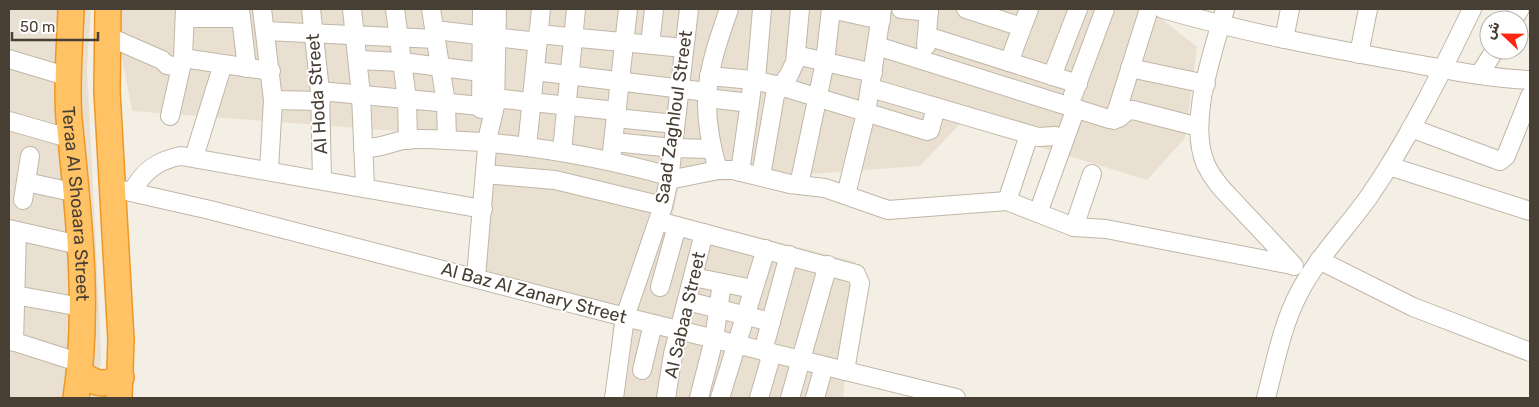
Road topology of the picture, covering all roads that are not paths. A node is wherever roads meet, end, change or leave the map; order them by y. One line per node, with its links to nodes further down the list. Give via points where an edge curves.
1 (71, 9): 70 (highway, Teraa Al Shoaara Street)
2 (108, 9): 39 (highway)
3 (262, 9): 36 (street)
4 (311, 9): 37 (street, Al Hoda Street)
5 (352, 9): 40 (street)
6 (395, 9): 44 (street)
7 (431, 9): 38 (street)
8 (482, 9): 41 (street)
9 (497, 9): 41 (street)
10 (541, 9): 45 (street)
11 (576, 9): 43 (street)
12 (628, 9): 47 (street)
13 (654, 9): 48 (street)
14 (689, 9): 50 (street, Saad Zaghloul Street)
15 (728, 9): 81 (street, via 715,47)
16 (762, 9): 73 (street)
17 (800, 9): 52 (street)
18 (831, 9): 33 (street); 59 (street)
19 (901, 9): 30 (street)
20 (966, 9): 35 (street)
21 (1029, 9): 35 (street)
22 (1078, 9): 72 (street)
23 (1105, 9): 77 (street)
24 (1149, 9): 64 (street)
25 (1163, 9): 34 (street)
26 (1225, 9): 34 (street)
27 (1290, 9): 46 (street)
28 (1368, 9): 51 (street)
29 (1472, 9): 65 (street)
30 (929, 11): 42 (street)
31 (185, 13): 32 (street); 57 (street)
32 (240, 14): 63 (street)
33 (881, 14): 49 (street)
34 (1220, 26): 46 (street); 78 (street)
35 (1022, 27): 60 (street)
36 (265, 31): 37 (street); 67 (street)
37 (314, 33): 40 (street); 83 (street, Al Hoda Street)
38 (435, 35): 41 (street); 44 (street); 62 (street)
39 (107, 36): 57 (street, via 167,65); 130 (highway, via 107,91)
40 (356, 36): 44 (street); 54 (street)
41 (489, 36): 45 (street); 68 (street); 88 (street)
42 (927, 36): 55 (street); 60 (street)
43 (573, 37): 45 (street); 47 (street); 71 (street)
44 (399, 38): 58 (street)
45 (538, 38): 66 (street)
46 (1284, 39): 51 (street)
47 (625, 42): 48 (street); 76 (street)
48 (650, 44): 50 (street)
49 (877, 46): 55 (street); 75 (street)
50 (684, 48): 80 (street, Saad Zaghloul Street)
51 (1359, 54): 65 (street)
52 (796, 55): 59 (street); 79 (street, via 790,76)
53 (9, 59): 70 (street)
54 (358, 60): 58 (street); 82 (street)
55 (924, 60): 94 (street)
56 (1489, 60): 69 (street)
57 (182, 62): 61 (street); 97 (street)
58 (402, 62): 62 (street); 86 (street)
59 (825, 62): 75 (street); 85 (street)
60 (1009, 62): 72 (street)
61 (223, 64): 63 (street); 116 (street)
62 (440, 67): 68 (street); 90 (street)
63 (248, 68): 67 (street)
64 (1130, 68): 78 (street); 98 (street)
65 (1441, 68): 69 (street); 102 (street)
66 (535, 71): 71 (street); 89 (street)
67 (271, 72): 87 (street)
68 (481, 72): 88 (street)
69 (1479, 75): 74 (street)
70 (69, 76): 105 (highway, Teraa Al Shoaara Street)
71 (570, 76): 76 (street); 92 (street)
72 (1052, 76): 77 (street)
73 (755, 80): 79 (street); 81 (street); 91 (street)
74 (1530, 80)
75 (872, 81): 93 (street); 95 (street)
76 (620, 82): 80 (street); 96 (street)
77 (1078, 84): 94 (street)
78 (1206, 84): 101 (street)
79 (780, 86): 85 (street); 124 (street, via 774,100)
80 (679, 89): 81 (street); 100 (street, Saad Zaghloul Street)
81 (708, 89): 91 (street); 113 (street)
82 (361, 95): 83 (street); 86 (street); 110 (street)
83 (320, 96): 87 (street); 126 (street, Al Hoda Street)
84 (1530, 96): 102 (street, via 1505,158 1500,161)
85 (818, 98): 95 (street); 128 (street)
86 (407, 99): 90 (street); 106 (street)
87 (273, 100): 119 (street)
88 (486, 100): 89 (street); 90 (street); 108 (street, via 493,121)
89 (532, 102): 92 (street); 111 (street)
90 (446, 103): 107 (street)
91 (750, 103): 121 (street)
92 (567, 106): 96 (street); 114 (street)
93 (936, 107): 95 (street, via 929,131); 103 (street)
94 (1072, 108): 98 (street); 104 (street)
95 (866, 113): 132 (street)
96 (617, 114): 100 (street); 109 (street)
97 (170, 116)
98 (1114, 120): 101 (street, via 1132,110)
99 (9, 121): 105 (street)
100 (675, 124): 112 (street, Saad Zaghloul Street)
101 (1199, 127): 148 (street, via 1202,153 1213,177)
102 (1411, 128): 118 (street)
103 (1029, 135): 104 (street); 134 (street)
104 (1064, 138): 137 (street)
105 (72, 139): 131 (highway, Teraa Al Shoaara Street)
106 (408, 140): 107 (street); 110 (street, via 383,148)
107 (447, 140): 108 (street)
108 (488, 140): 111 (street); 122 (street)
109 (614, 142): 112 (street); 117 (street)
110 (363, 148): 129 (street)
111 (527, 148): 114 (street)
112 (672, 148): 113 (street); 125 (street, Saad Zaghloul Street)
113 (712, 149): 120 (street)
114 (562, 151): 117 (street)
115 (30, 156): 127 (street)
116 (194, 157): 119 (street); 130 (street, via 168,158 157,163)
117 (611, 160): 125 (street)
118 (1389, 166): 136 (street); 146 (street)
119 (269, 170): 126 (street)
120 (718, 170): 121 (street); 125 (street)
121 (740, 172): 124 (street)
122 (486, 174): 135 (street); 138 (street, via 556,180)
123 (1092, 174): 140 (street)
124 (761, 176): 128 (street)
125 (669, 178): 138 (street, Saad Zaghloul Street)
126 (322, 179): 129 (street)
127 (26, 182): 131 (street); 133 (street)
128 (798, 185): 132 (street, via 825,188)
129 (366, 187): 135 (street)
130 (122, 190): 149 (street, Al Baz Al Zanary Street); 174 (highway)
131 (78, 193): 143 (highway, Teraa Al Shoaara Street)
132 (846, 195): 134 (street, via 888,210)
133 (23, 200)
134 (1007, 201): 137 (street)
135 (483, 209): 149 (street)
136 (1530, 209)
137 (1038, 212): 140 (street)
138 (661, 214): 139 (street); 160 (street, Saad Zaghloul Street)
139 (677, 226): 142 (street); 153 (street)
140 (1074, 227): 148 (street, via 1106,229)
141 (13, 230): 143 (street); 155 (street)
142 (704, 233): 144 (street); 150 (street, Al Sabaa Street)
143 (79, 245): 157 (highway, Teraa Al Shoaara Street)
144 (766, 249): 145 (street); 154 (street)
145 (789, 255): 147 (street); 161 (street)
146 (1319, 260): 151 (street); 168 (street, via 1413,307)
147 (828, 265): 169 (street); 173 (street, via 852,271 859,278)
148 (1292, 265): 151 (street)
149 (476, 277): 160 (street, Al Baz Al Zanary Street)
150 (693, 277): 152 (street); 156 (street, Al Sabaa Street)
151 (1306, 280): 184 (street, via 1291,311)
152 (722, 283): 154 (street); 158 (street)
153 (660, 287)
154 (753, 289): 159 (street)
155 (15, 295): 157 (street); 165 (street)
156 (687, 301): 158 (street); 163 (street, Al Sabaa Street)
157 (81, 307): 171 (highway, Teraa Al Shoaara Street)
158 (718, 309): 159 (street); 164 (street)
159 (745, 315): 161 (street); 166 (street)
160 (626, 317): 162 (street, Al Baz Al Zanary Street); 176 (street, Saad Zaghloul Street)
161 (771, 322): 167 (street)
162 (653, 324): 163 (street, Al Baz Al Zanary Street); 172 (street)
163 (680, 330): 164 (street, Al Baz Al Zanary Street); 177 (street, Al Sabaa Street)
164 (714, 339): 166 (street, Al Baz Al Zanary Street); 178 (street)
165 (11, 341): 171 (street)
166 (737, 344): 167 (street, Al Baz Al Zanary Street); 179 (street)
167 (767, 352): 169 (street, Al Baz Al Zanary Street); 180 (street)
168 (1530, 352)
169 (801, 360): 170 (street, Al Baz Al Zanary Street); 181 (street)
170 (824, 366): 173 (street, Al Baz Al Zanary Street); 182 (street)
171 (80, 367): 174 (highway, via 96,383); 175 (highway, Teraa Al Shoaara Street)
172 (642, 370)
173 (845, 371): 183 (street, Al Baz Al Zanary Street)
174 (120, 388)
175 (76, 398)
176 (614, 398)
177 (666, 398)
178 (699, 398)
179 (723, 398)
180 (758, 398)
181 (790, 398)
182 (818, 398)
183 (956, 398)
184 (1266, 398)

